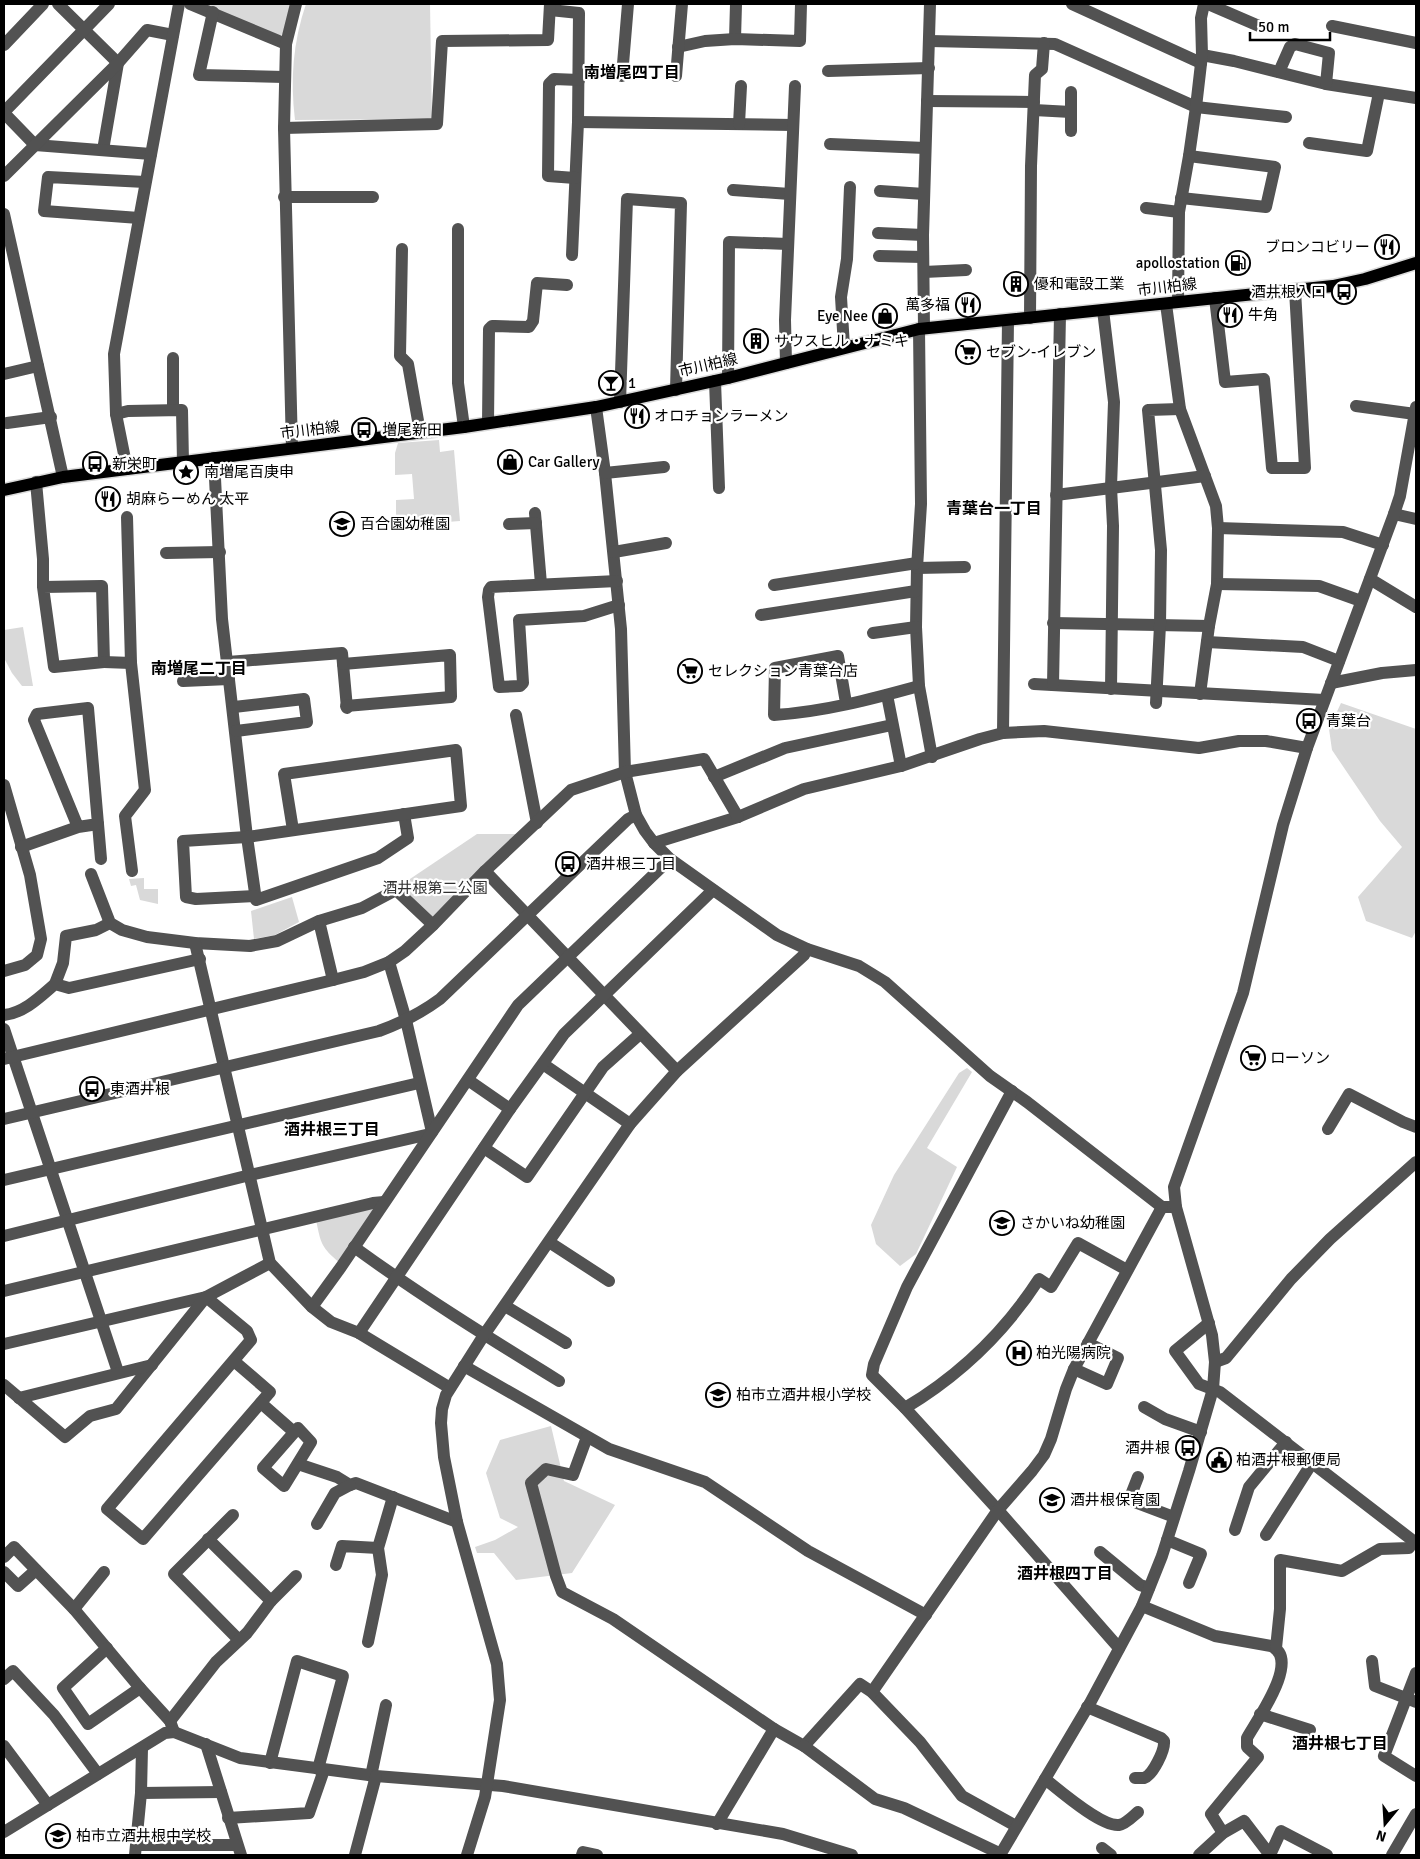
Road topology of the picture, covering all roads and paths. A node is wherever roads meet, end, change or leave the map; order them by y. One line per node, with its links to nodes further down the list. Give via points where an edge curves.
1 (43, 4): 27 (street)
2 (58, 4): 20 (street)
3 (109, 4): 20 (street)
4 (179, 4): 21 (street)
5 (190, 4): 17 (street)
6 (296, 4): 26 (street)
7 (628, 4): 34 (street)
8 (668, 4): 9 (street)
9 (682, 4): 28 (street)
10 (736, 4): 22 (street)
11 (801, 4): 22 (street, via 800,41)
12 (930, 4): 23 (street)
13 (1072, 4): 29 (street)
14 (1204, 4): 29 (street)
15 (1208, 4): 18 (street)
16 (550, 7): 37 (street, via 579,13); 53 (street, via 548,40 442,41 437,124)
17 (213, 12): 26 (street); 36 (street, via 199,75)
18 (1259, 26)
19 (1332, 26): 25 (street)
20 (84, 30): 30 (street); 47 (street)
21 (173, 35): 30 (street, via 147,30); 60 (street)
22 (735, 39): 28 (street)
23 (930, 41): 24 (street); 31 (street)
24 (1044, 43): 45 (street, via 1042,69 1035,75); 46 (street, via 1067,48)
25 (1416, 43)
26 (286, 44): 36 (street)
27 (4, 45)
28 (678, 47): 35 (street)
29 (1201, 59): 33 (street, via 1234,61); 46 (street)
30 (118, 63): 57 (street); 59 (street)
31 (929, 68): 32 (street); 44 (street)
32 (828, 71)
33 (1279, 72): 38 (street); 38 (street, via 1290,47 1295,44 1330,53)
34 (622, 76)
35 (676, 76)
36 (284, 77): 53 (street)
37 (579, 80): 50 (street); 63 (street, via 554,79 549,84 548,176)
38 (1326, 84): 42 (street)
39 (741, 86): 51 (street)
40 (795, 86): 52 (street)
41 (1071, 92): 48 (street)
42 (1379, 93): 43 (street); 55 (street, via 1367,151)
43 (1416, 98)
44 (927, 100): 45 (street); 58 (street)
45 (1034, 106): 48 (street); 94 (street)
46 (1196, 107): 49 (street); 61 (street)
47 (4, 112): 57 (street)
48 (1071, 112): 54 (street)
49 (1286, 118)
50 (578, 122): 51 (street); 63 (street)
51 (739, 124): 52 (street)
52 (793, 125): 68 (street)
53 (284, 128): 70 (street)
54 (1070, 131)
55 (1309, 143)
56 (830, 144): 58 (street)
57 (35, 146): 59 (street); 62 (street)
58 (925, 148): 69 (street)
59 (102, 150): 60 (street)
60 (151, 154): 64 (street)
61 (1189, 156): 72 (street); 72 (street, via 1275,167 1266,208)
62 (4, 176)
63 (575, 178): 82 (street)
64 (145, 182): 76 (street); 76 (street, via 48,177 44,211)
65 (850, 187): 97 (street, via 847,258 841,296)
66 (733, 190): 68 (street)
67 (880, 191): 69 (street)
68 (790, 194): 80 (street)
69 (924, 194): 79 (street)
70 (284, 197): 71 (street); 116 (street)
71 (373, 197)
72 (1181, 198): 74 (street)
73 (1146, 208): 74 (street)
74 (1179, 212): 91 (street)
75 (4, 214): 100 (street)
76 (139, 218): 110 (street, via 114,354)
77 (458, 229): 114 (street, via 458,383)
78 (878, 233): 79 (street)
79 (923, 235): 84 (street)
80 (788, 244): 99 (street); 102 (street, via 728,242)
81 (402, 249): 115 (street, via 400,356 408,364)
82 (572, 255)
83 (879, 256): 84 (street)
84 (923, 258): 87 (street)
85 (1416, 263): 89 (main road, 市川柏線, via 1365,279)
86 (966, 270): 87 (street)
87 (924, 272): 96 (street)
88 (566, 285): 113 (street, via 537,283 533,321 529,327 492,326)
89 (1295, 290): 90 (main road, 市川柏線); 90 (street, via 1305,468 1272,468 1264,379 1225,382)
90 (1215, 298): 91 (main road, 市川柏線)
91 (1172, 303): 92 (main road, 市川柏線); 107 (street)
92 (1104, 310): 93 (main road, 市川柏線); 127 (street, via 1114,402)
93 (1060, 314): 94 (main road, 市川柏線); 129 (street)
94 (1030, 318): 95 (main road, 市川柏線)
95 (1008, 320): 96 (main road, 市川柏線); 182 (street)
96 (922, 329): 97 (main road, 市川柏線); 140 (street, via 921,504)
97 (844, 347): 99 (main road, 市川柏線)
98 (174, 358): 108 (street)
99 (786, 363): 102 (main road, 市川柏線)
100 (38, 366): 101 (street); 111 (street)
101 (4, 374)
102 (722, 380): 103 (main road, 市川柏線); 126 (street)
103 (676, 390): 104 (main road, 市川柏線); 104 (street, via 681,203 627,200)
104 (620, 402): 106 (main road, 市川柏線)
105 (1356, 406): 109 (street)
106 (596, 407): 113 (main road, 市川柏線); 121 (street)
107 (1180, 409): 122 (street); 125 (street, via 1148,410)
108 (173, 410): 110 (street); 118 (street, via 182,410)
109 (1416, 411): 130 (street)
110 (116, 414): 120 (street)
111 (51, 417): 112 (street); 123 (street)
112 (7, 423)
113 (488, 423): 114 (main road, 市川柏線)
114 (464, 427): 115 (main road, 市川柏線)
115 (420, 432): 116 (main road, 市川柏線)
116 (292, 448): 117 (main road, 市川柏線)
117 (214, 458): 118 (main road, 市川柏線); 137 (street)
118 (182, 463): 120 (main road, 市川柏線)
119 (664, 467): 121 (street)
120 (127, 469): 123 (main road, 市川柏線)
121 (605, 473): 138 (street)
122 (1205, 476): 125 (street); 134 (street, via 1216,506)
123 (63, 477): 124 (main road, 市川柏線)
124 (36, 482): 128 (main road, 市川柏線); 147 (street)
125 (1153, 482): 127 (street); 155 (street, via 1161,550)
126 (719, 488)
127 (1111, 488): 129 (street); 154 (street)
128 (4, 490)
129 (1056, 494): 153 (street)
130 (1394, 514): 132 (street); 136 (street)
131 (127, 517): 163 (street)
132 (1416, 519)
133 (509, 524): 144 (street, via 535,518)
134 (1218, 528): 136 (street, via 1343,532); 145 (street)
135 (666, 543): 138 (street)
136 (1383, 546): 142 (street)
137 (220, 552): 139 (street); 162 (street, via 222,619)
138 (614, 552): 143 (street)
139 (166, 553)
140 (917, 565): 141 (street); 146 (street); 148 (street)
141 (965, 567)
142 (1370, 579): 149 (street); 151 (street)
143 (617, 581): 144 (street); 150 (street)
144 (541, 584): 150 (street, via 494,586 489,590 499,687 523,683 518,620 584,616)
145 (1217, 584): 149 (street, via 1319,586); 156 (street)
146 (774, 585)
147 (43, 587): 161 (street, via 54,667); 161 (street, via 102,586)
148 (916, 591): 152 (street); 157 (street)
149 (1361, 602): 160 (street)
150 (619, 605): 186 (street)
151 (1416, 607)
152 (761, 615)
153 (1053, 623): 154 (street); 170 (street)
154 (1111, 624): 155 (street); 172 (street)
155 (1160, 625): 156 (street); 175 (street)
156 (1209, 626): 159 (street)
157 (916, 627): 158 (street); 171 (street)
158 (872, 633)
159 (1207, 642): 160 (street, via 1303,647); 174 (street)
160 (1339, 661): 168 (street)
161 (104, 662): 163 (street)
162 (228, 662): 164 (street, via 342,653); 166 (street)
163 (131, 663): 201 (street, via 144,790 125,816)
164 (343, 664): 164 (street, via 346,707 451,697 450,655)
165 (1416, 670): 168 (street)
166 (229, 679): 167 (street); 178 (street)
167 (183, 681)
168 (1331, 683): 176 (street)
169 (1034, 684): 170 (street)
170 (1052, 685): 172 (street)
171 (919, 686): 173 (street); 184 (street)
172 (1111, 689): 175 (street)
173 (887, 694): 177 (street); 180 (street)
174 (1200, 694): 175 (street); 176 (street)
175 (1157, 698)
176 (1324, 700): 183 (street)
177 (846, 704): 177 (street, via 799,714 774,715 775,668 838,656)
178 (234, 707): 181 (street); 181 (street, via 304,699 307,722)
179 (516, 715): 192 (street, via 516,747)
180 (892, 725): 185 (street); 187 (street, via 785,748)
181 (236, 731): 196 (street)
182 (1003, 733): 183 (street, via 1044,731 1199,748 1239,741 1266,741); 184 (street)
183 (1308, 748): 247 (street, via 1281,833 1243,993 1174,1186)
184 (932, 757): 185 (street)
185 (901, 766): 191 (street, via 804,789)
186 (625, 772): 187 (street, via 704,759); 190 (street); 192 (street, via 571,790)
187 (714, 777): 191 (street)
188 (4, 785): 198 (street)
189 (404, 814): 195 (street); 195 (street, via 461,806 456,750 284,774); 205 (street, via 408,838 378,858 256,900)
190 (636, 815): 197 (street); 206 (street, via 628,819)
191 (738, 818): 197 (street)
192 (537, 823): 202 (street)
193 (98, 824): 194 (street); 194 (street, via 88,708 37,714 34,720); 199 (street)
194 (78, 827): 198 (street)
195 (293, 830): 196 (street)
196 (247, 837): 205 (street); 205 (street, via 183,841 186,897)
197 (654, 843): 200 (street)
198 (21, 847): 215 (street, via 30,875 41,939 37,955 24,965)
199 (101, 859)
200 (670, 859): 204 (street); 212 (street)
201 (132, 871)
202 (486, 871): 206 (street); 209 (street)
203 (91, 874): 208 (street)
204 (713, 890): 211 (street, via 777,935); 218 (street)
205 (255, 896)
206 (528, 915): 212 (street); 221 (street, via 440,999)
207 (319, 921): 209 (street, via 362,908 396,890); 210 (street, via 277,941 250,946); 216 (street)
208 (110, 923): 210 (street, via 147,937); 217 (street, via 96,930 66,936 63,963)
209 (433, 925): 214 (street)
210 (195, 943): 213 (street)
211 (807, 949): 227 (street); 230 (street, via 858,966 884,982 990,1076)
212 (569, 957): 218 (street); 228 (street, via 518,1005)
213 (200, 959): 217 (street, via 69,988); 219 (street)
214 (389, 962): 216 (street); 221 (street)
215 (4, 971)
216 (333, 980): 219 (street)
217 (55, 984): 220 (street, via 14,1014)
218 (604, 996): 223 (street); 225 (street, via 564,1034)
219 (211, 1009): 224 (street); 226 (street)
220 (4, 1015)
221 (406, 1020): 226 (street, via 379,1031); 229 (street)
222 (4, 1029): 224 (street)
223 (640, 1034): 227 (street); 231 (street, via 603,1067)
224 (8, 1058): 233 (street)
225 (543, 1064): 231 (street); 232 (street)
226 (225, 1068): 233 (street); 235 (street)
227 (677, 1071): 236 (street)
228 (468, 1080): 232 (street); 239 (street)
229 (419, 1083): 235 (street); 239 (street)
230 (1012, 1091): 246 (street); 281 (street, via 907,1287 874,1364 872,1375)
231 (584, 1093): 236 (street); 240 (street, via 528,1177)
232 (510, 1109): 240 (street)
233 (32, 1112): 234 (street); 241 (street)
234 (4, 1119)
235 (237, 1124): 241 (street); 243 (street)
236 (630, 1124): 251 (street)
237 (1416, 1126): 238 (street, via 1349,1094)
238 (1328, 1129)
239 (431, 1133): 243 (street); 245 (street)
240 (484, 1148): 256 (street)
241 (51, 1169): 244 (street); 248 (street)
242 (1413, 1170): 270 (street, via 1330,1239 1291,1279 1226,1358)
243 (250, 1175): 248 (street); 249 (street)
244 (4, 1180)
245 (384, 1202): 249 (street); 252 (street)
246 (1162, 1207): 247 (street); 254 (street)
247 (1176, 1207): 263 (street)
248 (68, 1220): 250 (street); 255 (street)
249 (263, 1229): 253 (street); 255 (street)
250 (4, 1236)
251 (549, 1242): 257 (street); 260 (street)
252 (354, 1247): 256 (street); 261 (street)
253 (270, 1263): 259 (street); 261 (street)
254 (1127, 1270): 267 (street); 281 (street, via 1078,1243 1051,1287 1038,1279 1011,1319 983,1350 951,1377)
255 (84, 1271): 258 (street); 262 (street)
256 (396, 1277): 264 (street); 265 (street)
257 (609, 1281)
258 (4, 1291)
259 (206, 1297): 262 (street); 269 (street, via 247,1331 251,1340); 271 (street)
260 (506, 1306): 265 (street); 266 (street)
261 (312, 1308): 264 (street, via 331,1322)
262 (101, 1321): 268 (street); 274 (street)
263 (1209, 1323): 270 (street); 277 (street, via 1175,1351 1198,1384)
264 (359, 1333): 276 (street)
265 (484, 1335): 272 (street); 275 (street)
266 (566, 1343)
267 (1088, 1343): 273 (street); 273 (street, via 1118,1358 1107,1384)
268 (4, 1344)
269 (234, 1361): 279 (street, via 270,1392); 279 (street, via 107,1509 143,1540)
270 (1215, 1362): 277 (street)
271 (152, 1365): 274 (street); 278 (street, via 116,1409 90,1416 65,1437)
272 (464, 1366): 276 (street); 284 (street)
273 (1074, 1369): 291 (street, via 1044,1455)
274 (118, 1372): 278 (street)
275 (559, 1381)
276 (450, 1388): 294 (street, via 442,1409 441,1423)
277 (1213, 1389): 283 (street); 285 (street)
278 (10, 1394)
279 (261, 1403): 282 (street)
280 (1144, 1407): 283 (street, via 1165,1420)
281 (905, 1408): 291 (street)
282 (294, 1432): 287 (street, via 298,1428 311,1442); 287 (street, via 263,1468 284,1486)
283 (1201, 1432): 293 (street)
284 (587, 1437): 314 (street, via 609,1449 705,1482 808,1551); 330 (street, via 573,1475 546,1469 531,1483 562,1592 612,1619)
285 (1286, 1442): 286 (street); 296 (street, via 1249,1488)
286 (1312, 1463): 297 (street); 300 (street)
287 (298, 1464): 289 (street, via 337,1477)
288 (1138, 1477): 293 (street, via 1129,1500)
289 (350, 1485): 290 (street, via 356,1483); 295 (street, via 335,1493)
290 (393, 1497): 294 (street); 301 (street)
291 (998, 1510): 314 (street); 318 (street)
292 (233, 1515): 298 (street)
293 (1174, 1517): 299 (street)
294 (457, 1522): 343 (street, via 497,1664 500,1700)
295 (317, 1524)
296 (1235, 1530)
297 (1266, 1535)
298 (208, 1539): 311 (street); 315 (street, via 174,1574)
299 (1167, 1540): 309 (street, via 1201,1554); 310 (street)
300 (1415, 1543): 319 (street, via 1409,1548 1380,1550 1342,1571 1280,1560)
301 (378, 1548): 304 (street, via 342,1546); 316 (street, via 382,1575)
302 (1100, 1552): 310 (street, via 1140,1585)
303 (4, 1557): 305 (street, via 14,1547)
304 (336, 1565)
305 (36, 1570): 306 (street, via 18,1586); 313 (street)
306 (4, 1572)
307 (104, 1572): 313 (street)
308 (296, 1576): 311 (street)
309 (1189, 1583)
310 (1149, 1588): 312 (street)
311 (271, 1601): 315 (street)
312 (1142, 1606): 318 (street); 319 (street, via 1215,1636)
313 (74, 1608): 317 (street)
314 (926, 1615): 324 (street)
315 (239, 1640): 329 (street, via 216,1662)
316 (368, 1642)
317 (107, 1648): 323 (street); 323 (street, via 63,1688 88,1724)
318 (1119, 1648): 327 (street)
319 (1276, 1648): 328 (street, via 1282,1664 1281,1674)
320 (1372, 1661): 325 (street, via 1375,1686)
321 (1416, 1673): 325 (street)
322 (4, 1679): 338 (street, via 13,1672 54,1715)
323 (140, 1688): 329 (street)
324 (872, 1692): 334 (street, via 860,1684); 351 (street, via 920,1742 962,1796)
325 (1411, 1700): 340 (street, via 1384,1756)
326 (386, 1705): 339 (street)
327 (1087, 1707): 341 (street, via 1164,1742 1152,1771 1143,1778); 342 (street)
328 (1260, 1714): 331 (street); 353 (street, via 1246,1738 1247,1747 1258,1757 1211,1814)
329 (172, 1726): 332 (street); 335 (street)
330 (774, 1729): 334 (street); 350 (street)
331 (1310, 1730)
332 (206, 1744): 336 (street, via 240,1758); 344 (street)
333 (4, 1746): 346 (street)
334 (804, 1746): 356 (street, via 875,1799 904,1808)
335 (142, 1748): 338 (street); 345 (street)
336 (270, 1762): 337 (street); 337 (street, via 297,1661 343,1676)
337 (321, 1769): 339 (street); 348 (street, via 309,1813)
338 (98, 1774): 346 (street)
339 (374, 1776): 343 (street); 358 (street)
340 (1416, 1776)
341 (1135, 1778)
342 (1044, 1779): 347 (street, via 1089,1813 1112,1824 1120,1825); 351 (street)
343 (486, 1784): 350 (street); 359 (street)
344 (221, 1792): 345 (street); 348 (street)
345 (141, 1793): 354 (street)
346 (48, 1805): 352 (street)
347 (1138, 1812)
348 (228, 1818): 355 (street)
349 (1414, 1822): 364 (street)
350 (716, 1824): 362 (street, via 783,1834)
351 (1016, 1826): 356 (street)
352 (4, 1832)
353 (1223, 1833): 357 (street); 363 (street, via 1244,1821 1270,1855 1281,1831)
354 (136, 1850): 355 (street)
355 (239, 1850)
356 (1001, 1854)
357 (1203, 1854)
358 (355, 1855)
359 (467, 1855)
360 (582, 1855): 361 (street, via 583,1852)
361 (597, 1855)
362 (852, 1855)
363 (1327, 1855)
364 (1392, 1855)

